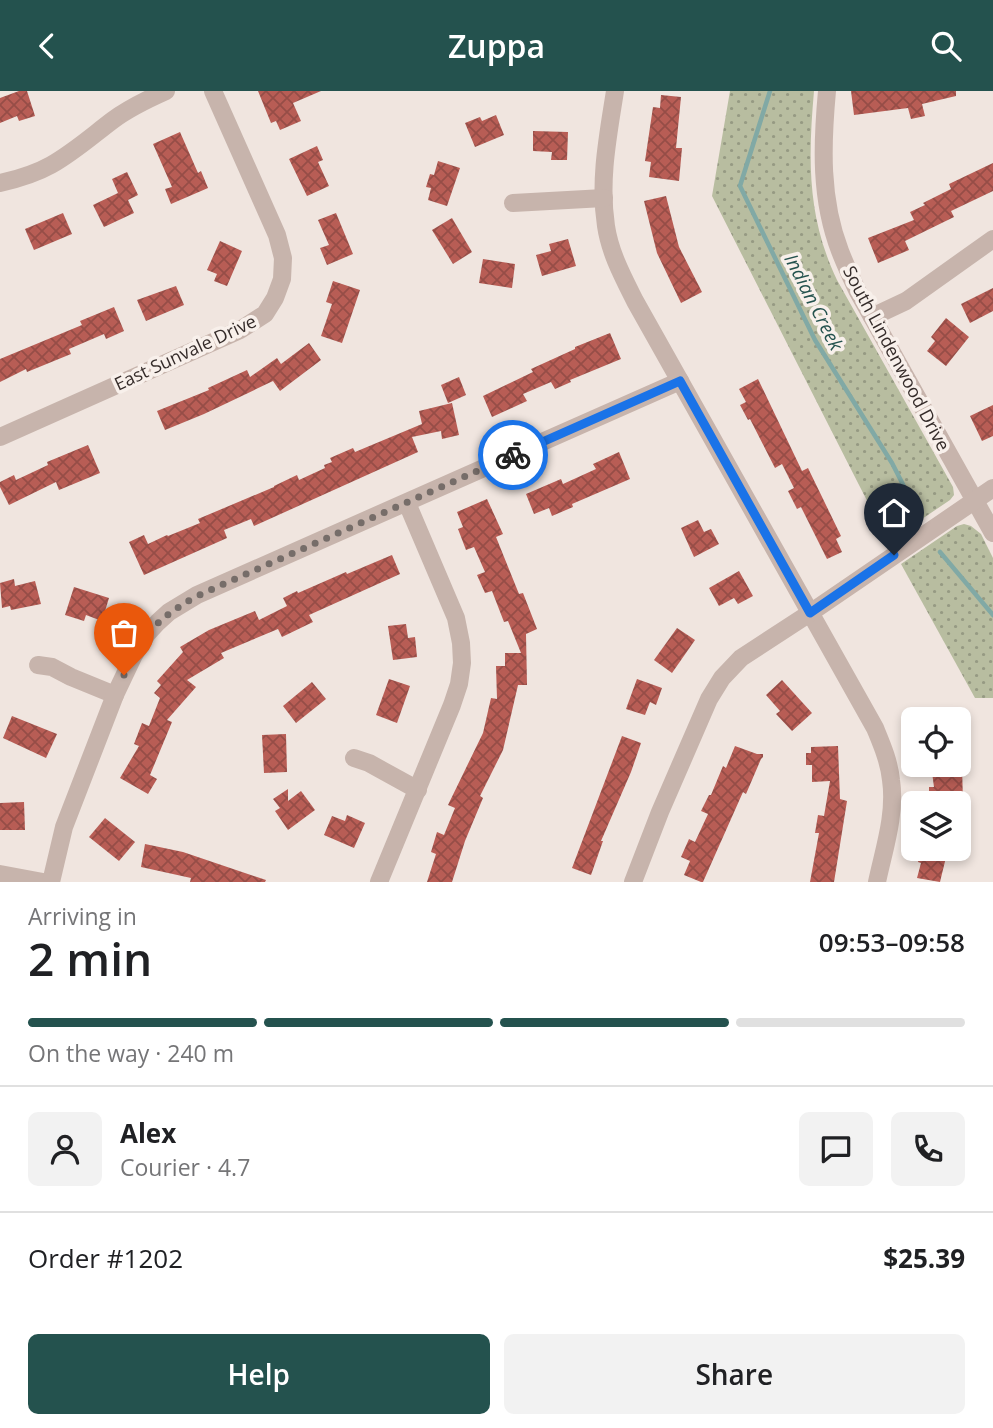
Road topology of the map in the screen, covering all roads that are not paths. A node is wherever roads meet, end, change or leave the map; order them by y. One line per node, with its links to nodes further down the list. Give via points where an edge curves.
1 (166, 91): 5 (street, via 114,119 51,165)
2 (213, 91): 11 (street, East Sunvale Drive, via 277,235 283,258 275,298 264,314 240,330)
3 (615, 91): 6 (street)
4 (827, 91): 9 (street, South Lindenwood Drive, via 823,158 827,207 839,251)
5 (0, 183)
6 (604, 198): 7 (street); 10 (street, via 606,226 620,271)
7 (513, 203)
8 (993, 239): 9 (street, via 906,301)
9 (872, 317): 13 (street, South Lindenwood Drive)
10 (680, 381): 14 (street); 16 (street)
11 (0, 437)
12 (993, 488): 13 (street)
13 (975, 501): 15 (street, South Lindenwood Drive); 16 (street)
14 (407, 503): 18 (street, via 169,612 147,634); 20 (street, via 456,618 462,663 453,705)
15 (993, 533)
16 (810, 613): 25 (street, via 741,658 722,678 709,699); 26 (street, via 886,755 892,801)
17 (38, 665): 18 (street)
18 (115, 695): 23 (street, via 64,828)
19 (354, 758): 20 (street)
20 (418, 790): 24 (street)
21 (0, 874): 22 (street)
22 (43, 882)
23 (51, 882)
24 (379, 882)
25 (633, 882)
26 (877, 882)

